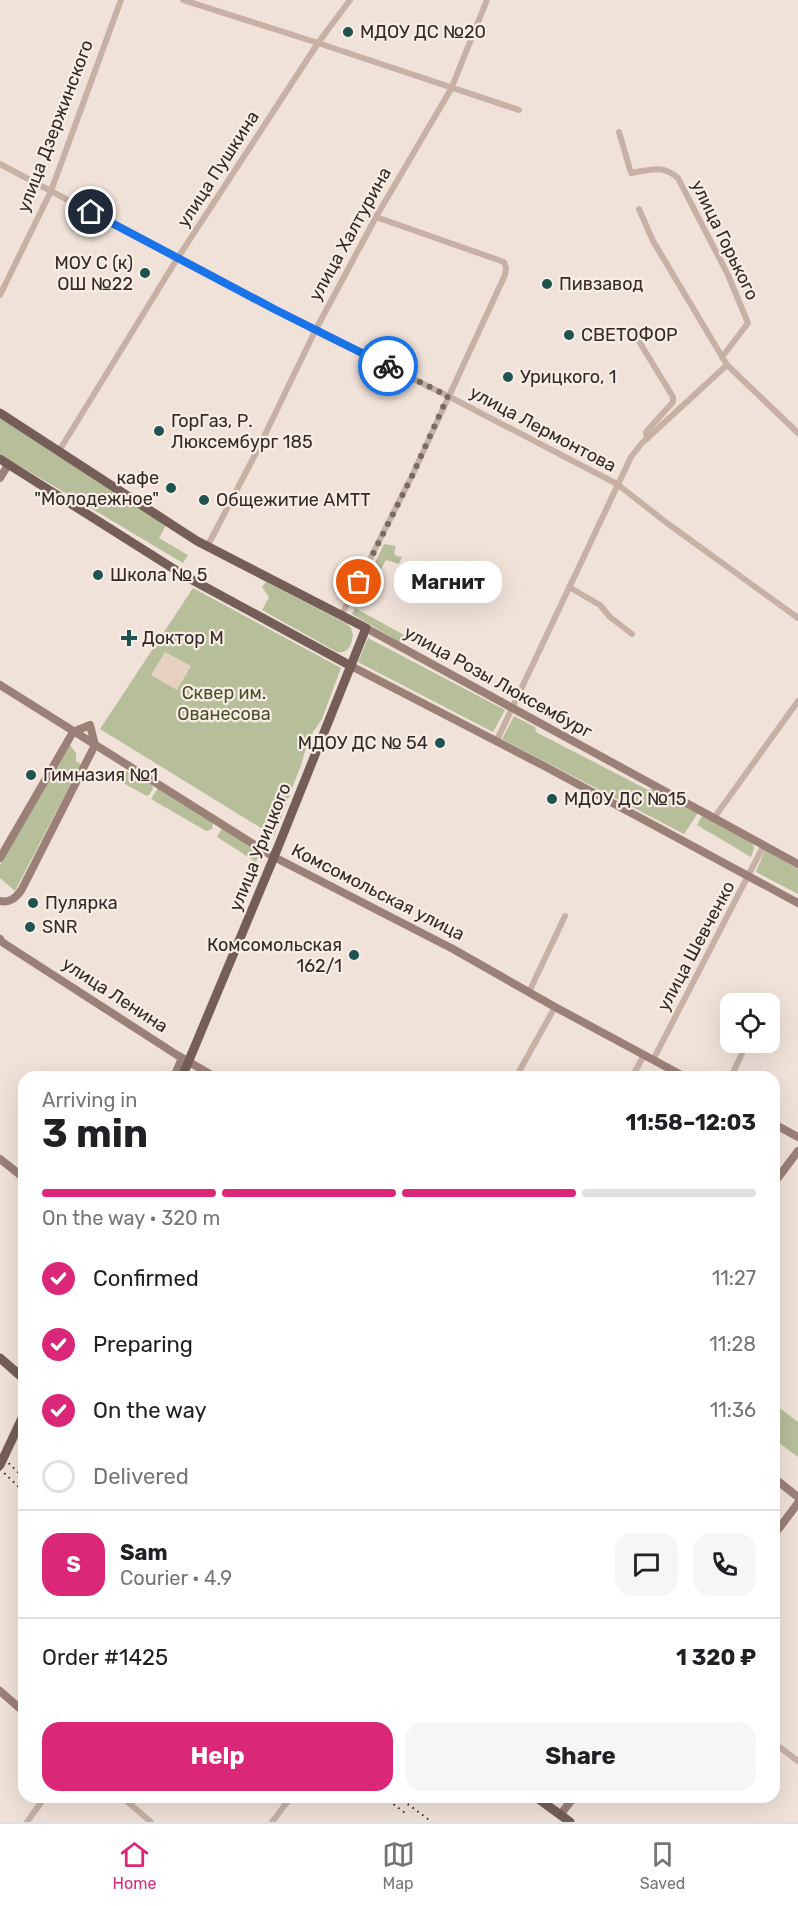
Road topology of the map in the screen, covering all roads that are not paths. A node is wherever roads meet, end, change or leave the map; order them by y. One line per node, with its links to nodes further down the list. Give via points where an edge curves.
1 (121, 0): 10 (street, улица Дзержинского)
2 (183, 0): 5 (street)
3 (350, 0): 5 (street, улица Пушкина)
4 (487, 0): 6 (street, улица Халтурина)
5 (318, 43): 6 (street); 13 (street, улица Пушкина)
6 (451, 89): 7 (street); 12 (street, улица Халтурина)
7 (519, 110)
8 (619, 132): 17 (street, улица Горького, via 631,174 658,169 669,170 678,178 728,275 748,324)
9 (0, 164): 10 (street, улица Лермонтова)
10 (51, 191): 13 (street, улица Лермонтова); 14 (street, улица Дзержинского)
11 (639, 209): 17 (street, via 653,241)
12 (376, 217): 15 (street, улица Халтурина); 19 (street, via 504,262 505,275)
13 (177, 259): 15 (street, улица Лермонтова); 23 (street, улица Пушкина)
14 (0, 295)
15 (315, 331): 19 (street, улица Лермонтова); 27 (street, улица Халтурина)
16 (637, 338): 22 (street, via 673,397 673,402 646,432)
17 (722, 357): 18 (street)
18 (726, 365): 21 (street); 22 (street)
19 (448, 396): 26 (street, улица Лермонтова); 29 (street, via 398,506)
20 (0, 413): 23 (main road, улица Розы Люксембург)
21 (798, 433)
22 (647, 439): 26 (street, via 631,457)
23 (59, 451): 27 (main road, улица Розы Люксембург)
24 (4, 462): 25 (main road); 33 (main road, via 185,576)
25 (0, 478)
26 (617, 484): 28 (street); 30 (street, улица Лермонтова)
27 (207, 547): 29 (main road, улица Розы Люксембург)
28 (568, 587): 32 (street, via 600,605); 36 (street)
29 (341, 616): 31 (main road, улица Розы Люксембург)
30 (798, 618)
31 (366, 628): 33 (main road, улица Урицкого); 36 (main road, улица Розы Люксембург)
32 (632, 634)
33 (351, 666): 38 (main road); 42 (main road, улица Урицкого)
34 (0, 685): 37 (main road, Комсомольская улица)
35 (798, 701): 40 (street)
36 (512, 710): 38 (street); 40 (main road, улица Розы Люксембург)
37 (73, 732): 39 (main road, Комсомольская улица); 39 (main road, via 90,725); 43 (main road)
38 (495, 742): 45 (main road)
39 (95, 745): 42 (main road, Комсомольская улица); 46 (main road, via 22,889 13,899)
40 (714, 818): 41 (main road, улица Розы Люксембург)
41 (764, 845): 44 (main road, улица Розы Люксембург); 45 (street, улица Шевченко)
42 (274, 857): 50 (main road, Комсомольская улица); 54 (main road, улица Урицкого)
43 (0, 858)
44 (798, 864)
45 (749, 877): 47 (main road); 55 (street, улица Шевченко)
46 (0, 901)
47 (798, 903)
48 (565, 916): 50 (street)
49 (0, 939): 54 (main road, улица Ленина)
50 (529, 992): 51 (main road, Комсомольская улица)
51 (555, 1007): 53 (main road, Комсомольская улица); 61 (street)
52 (742, 1053): 64 (street)
53 (644, 1055): 55 (main road, Комсомольская улица); 62 (street)
54 (186, 1060): 56 (main road, улица Ленина); 57 (main road, улица Урицкого); 58 (main road, улица Урицкого)
55 (653, 1060): 63 (main road, Комсомольская улица)
56 (200, 1068): 59 (main road); 60 (main road, улица Ленина)
57 (178, 1071)
58 (183, 1071)
59 (199, 1071)
60 (205, 1071)
61 (519, 1071)
62 (635, 1071)
63 (674, 1071)
64 (734, 1071)
65 (780, 1127): 66 (main road)
66 (798, 1137)
67 (798, 1151): 70 (main road)
68 (0, 1159): 69 (main road)
69 (18, 1174)
70 (780, 1175)
71 (0, 1358): 72 (main road)
72 (18, 1374)
73 (18, 1427): 74 (main road, bridge)
74 (0, 1465)
75 (780, 1483): 76 (main road)
76 (798, 1497)
77 (798, 1503): 78 (main road)
78 (780, 1526)
79 (0, 1691): 80 (main road)
80 (18, 1707)
81 (780, 1748): 82 (street)
82 (798, 1761)
83 (41, 1803): 89 (street)
84 (129, 1803): 90 (street)
85 (286, 1803): 91 (street)
86 (544, 1803): 88 (main road)
87 (569, 1803): 88 (main road)
88 (560, 1815): 92 (main road)
89 (27, 1822)
90 (151, 1822)
91 (272, 1822)
92 (570, 1822)

